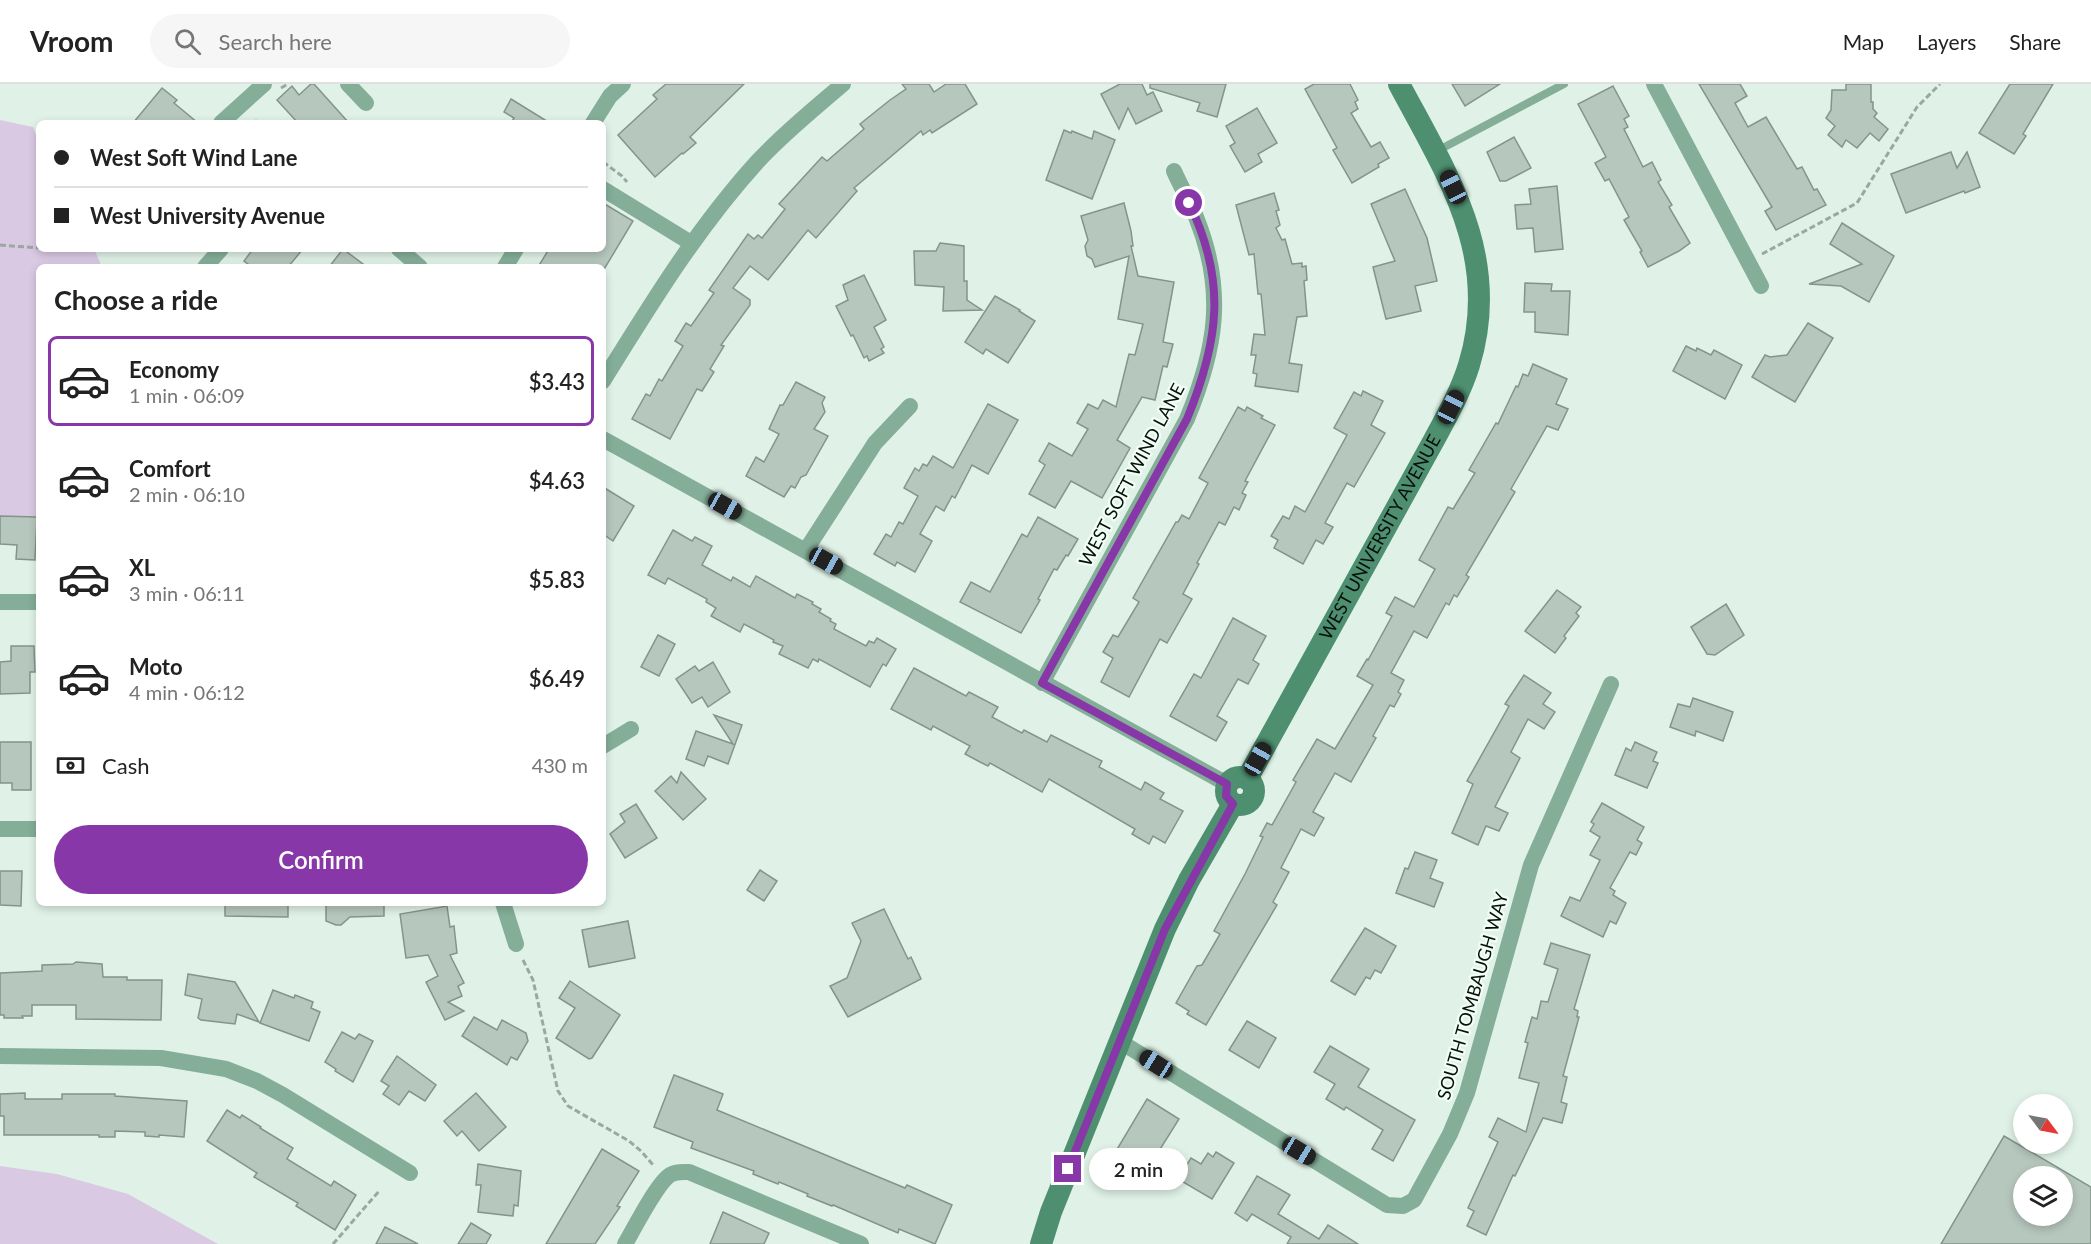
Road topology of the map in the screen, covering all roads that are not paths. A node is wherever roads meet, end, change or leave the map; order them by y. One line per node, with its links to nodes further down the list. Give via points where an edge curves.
1 (264, 84): 9 (street)
2 (348, 84): 8 (street)
3 (623, 84): 10 (street)
4 (843, 84): 14 (street, via 759,160)
5 (1399, 84): 11 (street, WEST UNIVERSITY AVENUE)
6 (1564, 84): 11 (lane)
7 (1654, 84): 17 (street)
8 (366, 103)
9 (226, 120)
10 (595, 120)
11 (1435, 152): 28 (street, WEST UNIVERSITY AVENUE, via 1466,219 1475,252 1480,303 1469,364 1434,440)
12 (1174, 171): 24 (street, WEST SOFT WIND LANE, via 1197,218 1211,264 1215,298 1210,356 1187,419)
13 (606, 191): 14 (street)
14 (691, 243): 18 (street)
15 (218, 252): 16 (street)
16 (208, 264)
17 (1761, 286)
18 (606, 376)
19 (910, 406): 21 (street, via 875,443)
20 (606, 442): 21 (street)
21 (806, 550): 24 (street)
22 (0, 602): 23 (street)
23 (36, 602)
24 (1042, 683): 28 (street)
25 (1611, 684): 33 (street, SOUTH TOMBAUGH WAY, via 1532,865 1467,1093 1414,1200 1403,1206 1387,1205)
26 (631, 729): 27 (street)
27 (606, 744)
28 (1235, 789): 33 (street, WEST UNIVERSITY AVENUE, via 1165,929)
29 (0, 829): 30 (street)
30 (36, 829)
31 (504, 906): 32 (street)
32 (516, 944)
33 (1119, 1041): 38 (street, WEST UNIVERSITY AVENUE)
34 (0, 1056): 35 (street, via 161,1058 226,1069 283,1095)
35 (410, 1173)
36 (625, 1244): 37 (street, via 664,1181 679,1172 689,1172)
37 (861, 1244)
38 (1041, 1244)

